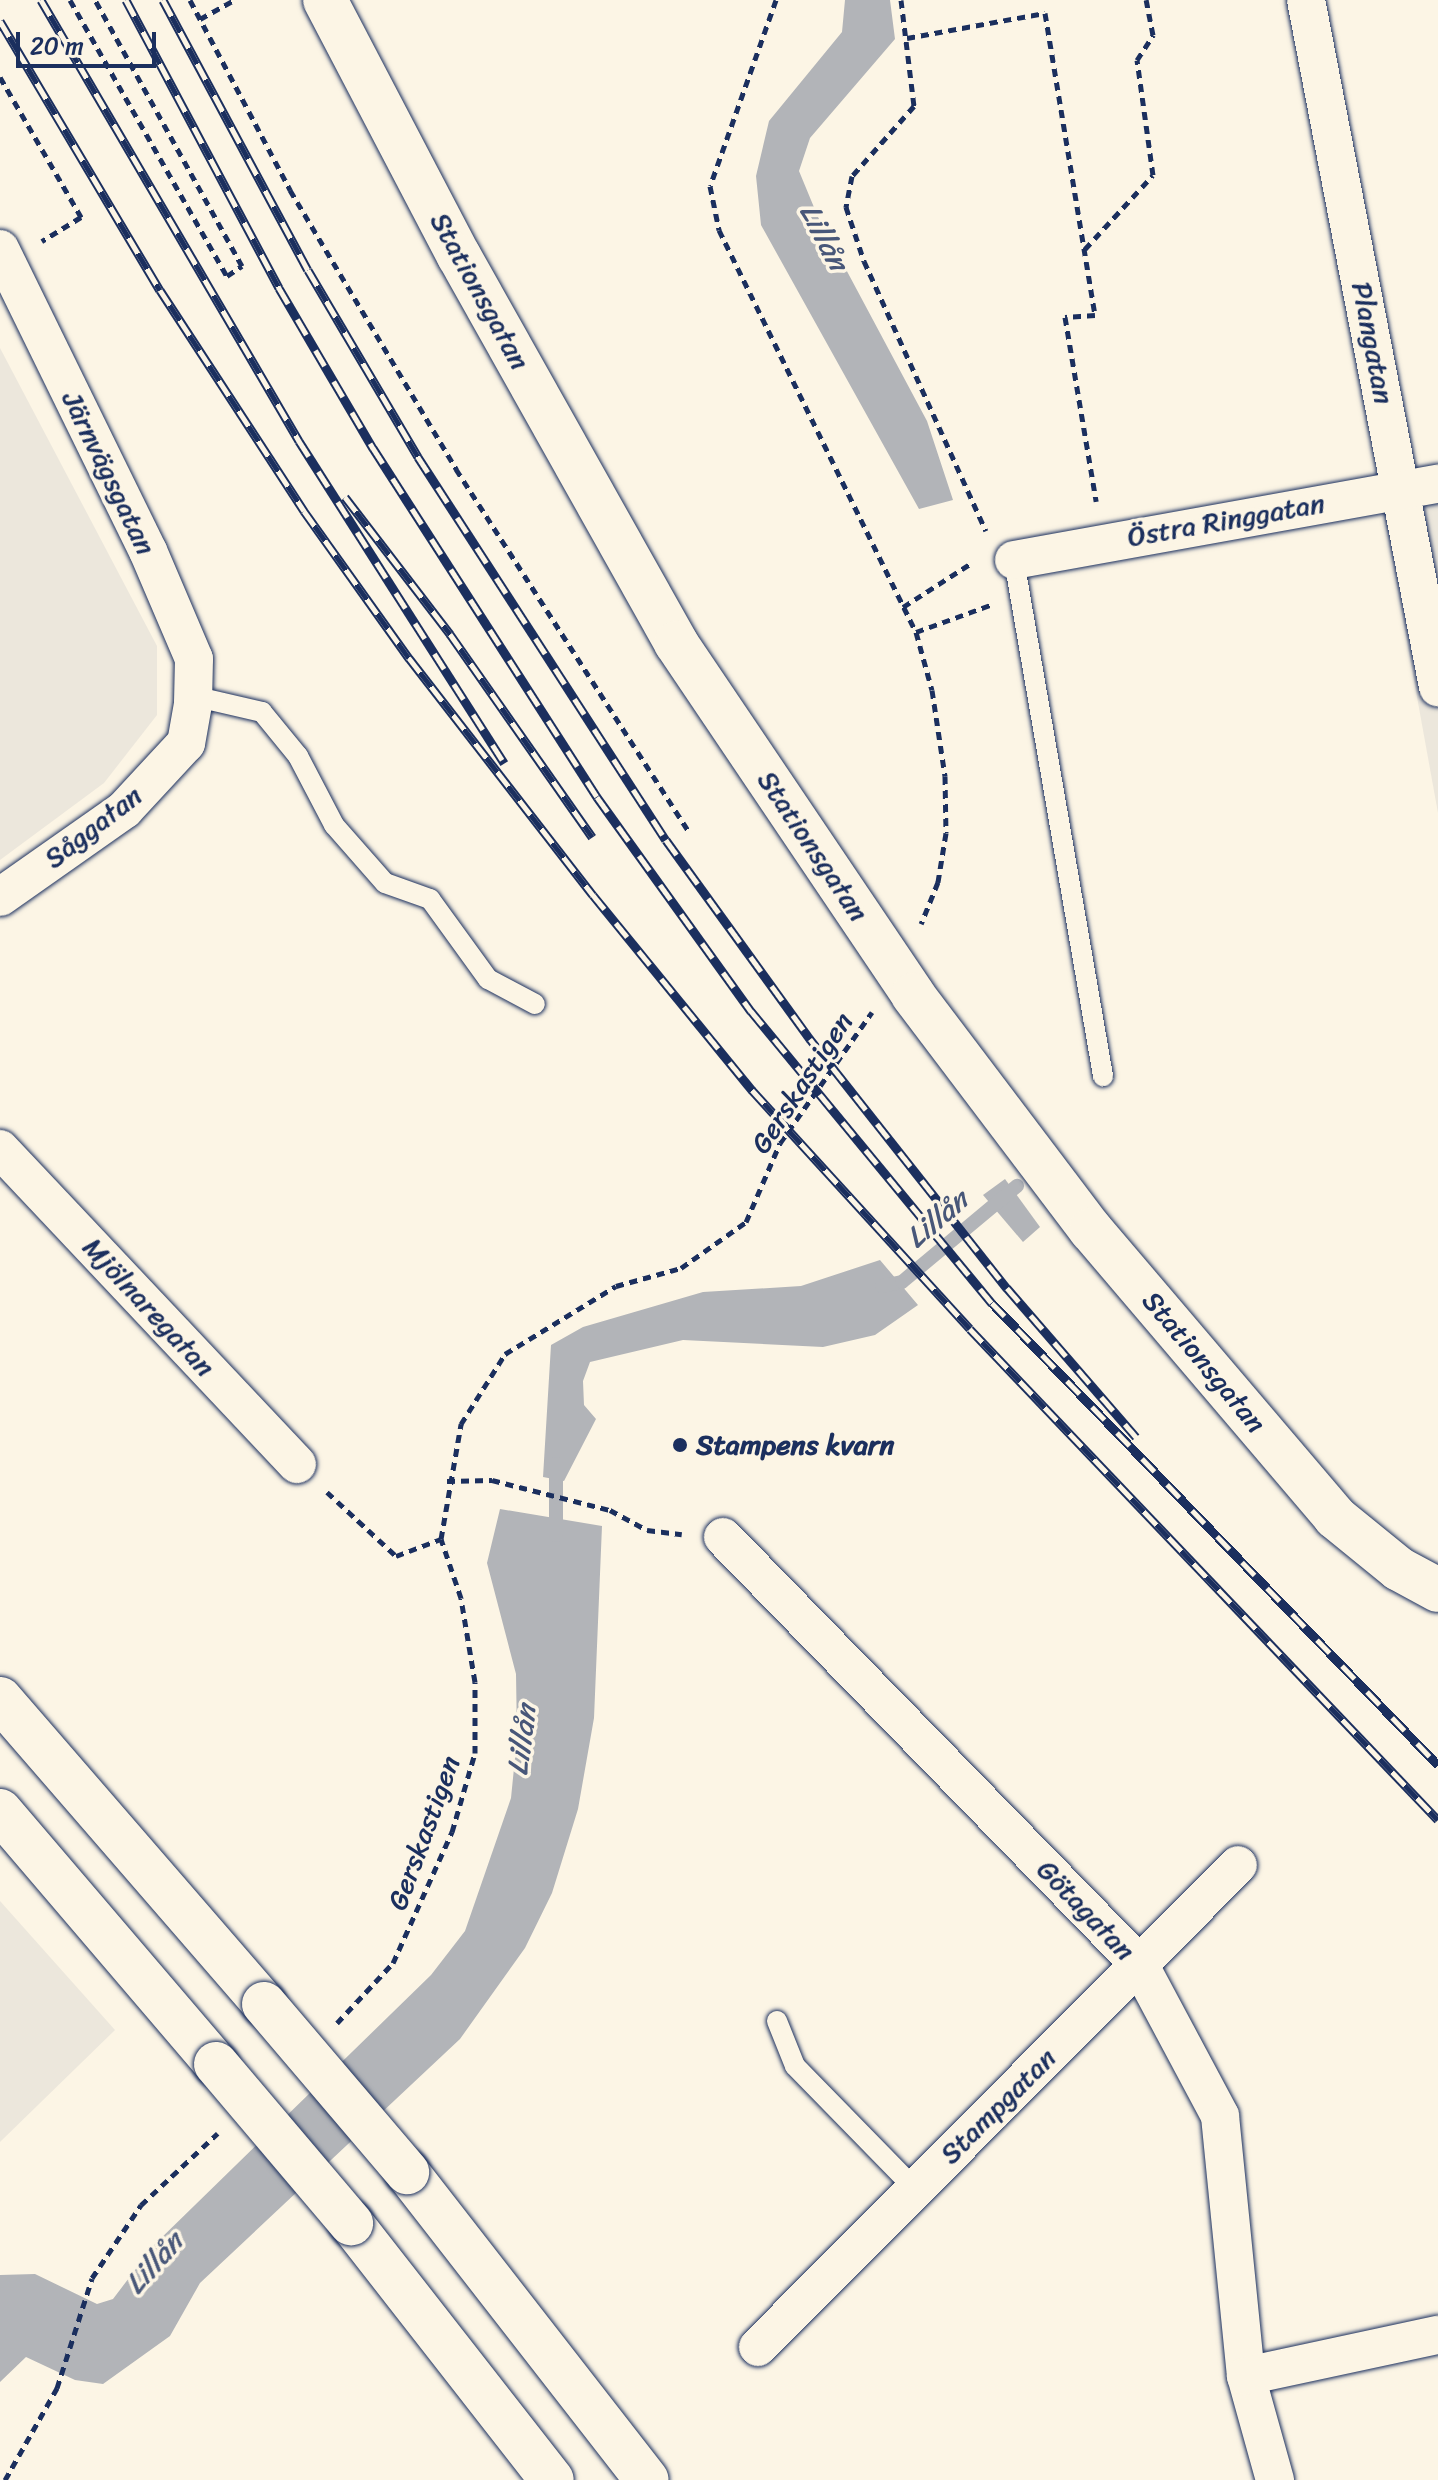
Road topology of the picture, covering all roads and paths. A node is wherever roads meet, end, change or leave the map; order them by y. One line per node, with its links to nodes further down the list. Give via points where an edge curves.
1 (70, 0): 2 (path, via 227,276 242,266)
2 (95, 0)
3 (190, 0): 10 (path)
4 (234, 0): 10 (path)
5 (325, 0): 33 (main road, Stationsgatan, via 459,256 676,643 913,995 1091,1230 1335,1517 1399,1569)
6 (776, 0): 19 (path, via 710,186 719,230)
7 (901, 0): 11 (path)
8 (1146, 0): 13 (path, via 1153,35 1137,60 1153,175)
9 (1306, 0): 16 (street, Plangatan)
10 (200, 19): 22 (path, via 290,190 456,469)
11 (907, 38): 13 (path, via 1045,13); 18 (path, via 914,106 852,176 846,207 864,261)
12 (0, 77): 14 (path, via 81,217)
13 (1084, 249): 17 (path, via 1095,315 1065,317)
14 (3, 256): 21 (street, Järnvägsgatan, via 194,659)
15 (1438, 484): 16 (street, Östra Ringgatan)
16 (1401, 491): 17 (street, Östra Ringgatan); 20 (street, Plangatan)
17 (1102, 541): 18 (street, Östra Ringgatan)
18 (994, 553): 19 (path); 27 (lane)
19 (903, 607): 24 (path, via 932,690 945,776 946,833 938,882)
20 (1438, 687)
21 (193, 700): 23 (street, Såggatan, via 186,743 124,810); 26 (lane, via 262,712 298,756 334,825 385,883 430,899 488,979)
22 (689, 832)
23 (0, 897)
24 (918, 931)
25 (882, 998): 30 (path, Gerskastigen, via 780,1143 746,1222 681,1268 616,1286 505,1354 461,1424)
26 (535, 1004)
27 (1103, 1076)
28 (0, 1149): 29 (street, Mjölnaregatan)
29 (297, 1464): 32 (path, via 396,1556)
30 (447, 1481): 31 (path, via 492,1480 610,1510 647,1530); 32 (path, Gerskastigen)
31 (723, 1537): 37 (street, Götagatan)
32 (441, 1539): 39 (path, Gerskastigen, via 461,1598 475,1682 475,1753 452,1832 393,1963)
33 (1438, 1590)
34 (0, 1699): 47 (main road, bridge, via 407,2172)
35 (0, 1811): 46 (main road, bridge, via 351,2223)
36 (1238, 1865): 37 (street, Stampgatan)
37 (1139, 1964): 41 (street, Stampgatan); 44 (street, Götagatan, via 1220,2116)
38 (777, 2021): 41 (lane, via 795,2066)
39 (330, 2029)
40 (230, 2122): 45 (path, via 141,2205 92,2278 57,2388)
41 (915, 2189): 43 (street, Stampgatan)
42 (1438, 2335): 44 (street)
43 (758, 2347)
44 (1246, 2376): 48 (street, Götagatan)
45 (9, 2478)
46 (552, 2480)
47 (647, 2480)
48 (1275, 2480)

